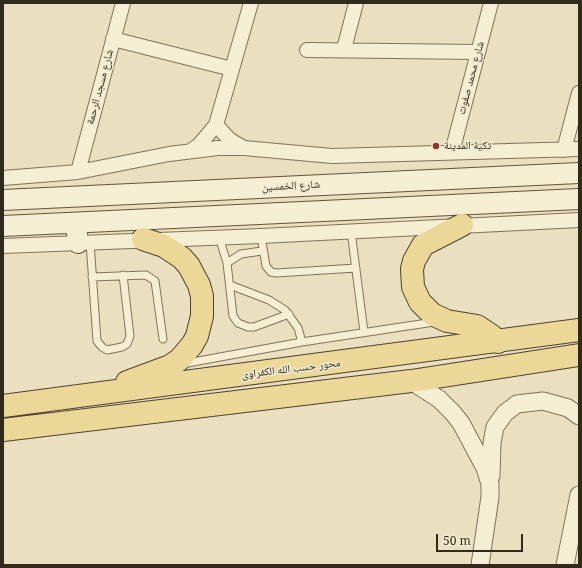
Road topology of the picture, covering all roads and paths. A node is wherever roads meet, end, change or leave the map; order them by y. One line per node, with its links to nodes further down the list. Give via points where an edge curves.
1 (123, 3): 5 (street, شارع مسجد الرحمة)
2 (251, 3): 9 (street)
3 (356, 3): 6 (street)
4 (491, 3): 8 (street, شارع محمد صفوت)
5 (113, 39): 9 (street); 17 (street, شارع مسجد الرحمة)
6 (344, 49): 7 (street); 8 (street)
7 (307, 50)
8 (478, 52): 16 (street, شارع محمد صفوت)
9 (232, 69): 11 (street)
10 (579, 93): 15 (street)
11 (216, 124): 12 (street, via 230,140); 14 (street, via 199,146)
12 (244, 148): 14 (street); 16 (street, via 332,156)
13 (579, 149): 15 (street)
14 (192, 150): 17 (street)
15 (564, 150): 16 (street)
16 (452, 152)
17 (78, 172): 19 (street)
18 (579, 173): 20 (main road, شارع الخمسين)
19 (3, 178)
20 (383, 182): 22 (main road, شارع الخمسين); 23 (main road)
21 (579, 199): 23 (main road)
22 (3, 200)
23 (385, 208): 25 (main road)
24 (579, 220): 26 (street)
25 (76, 223): 27 (main road); 32 (main road)
26 (462, 225): 28 (street); 41 (main road, via 423,245 412,269 413,287 420,302 432,314)
27 (3, 226)
28 (351, 231): 29 (street); 36 (lane)
29 (261, 236): 30 (street); 34 (lane)
30 (219, 237): 31 (street); 35 (lane)
31 (143, 240): 32 (street); 48 (main road, via 164,246 182,258 195,275 202,296 202,316 197,336 186,353)
32 (84, 242): 33 (street); 38 (lane)
33 (3, 246)
34 (262, 251): 35 (lane, via 241,254); 36 (lane, via 268,269 276,273)
35 (227, 263): 39 (lane)
36 (356, 268): 43 (lane)
37 (123, 275): 38 (lane); 38 (lane, via 130,336 127,344 111,350 102,347 97,341); 44 (lane, via 146,275 155,281)
38 (92, 277)
39 (230, 285): 40 (lane, via 269,300); 40 (lane, via 233,316 243,326 254,327)
40 (289, 314): 45 (lane, via 298,328)
41 (447, 320): 43 (lane); 46 (main road, via 477,326)
42 (579, 330): 46 (main road, محور حسب الله الكفراوى)
43 (364, 332): 45 (lane)
44 (163, 339)
45 (302, 342): 48 (lane)
46 (498, 342): 50 (main road, محور حسب الله الكفراوى)
47 (579, 355): 49 (main road)
48 (170, 366): 50 (main road, via 130,380)
49 (410, 381): 53 (main road); 54 (street, via 439,400 461,423 485,468)
50 (111, 392): 51 (main road, محور حسب الله الكفراوى)
51 (3, 406)
52 (579, 416): 54 (street, via 568,408 543,401 517,404 505,413 495,427)
53 (3, 430)
54 (490, 484): 56 (street)
55 (579, 494): 57 (street)
56 (480, 565)
57 (565, 565)

